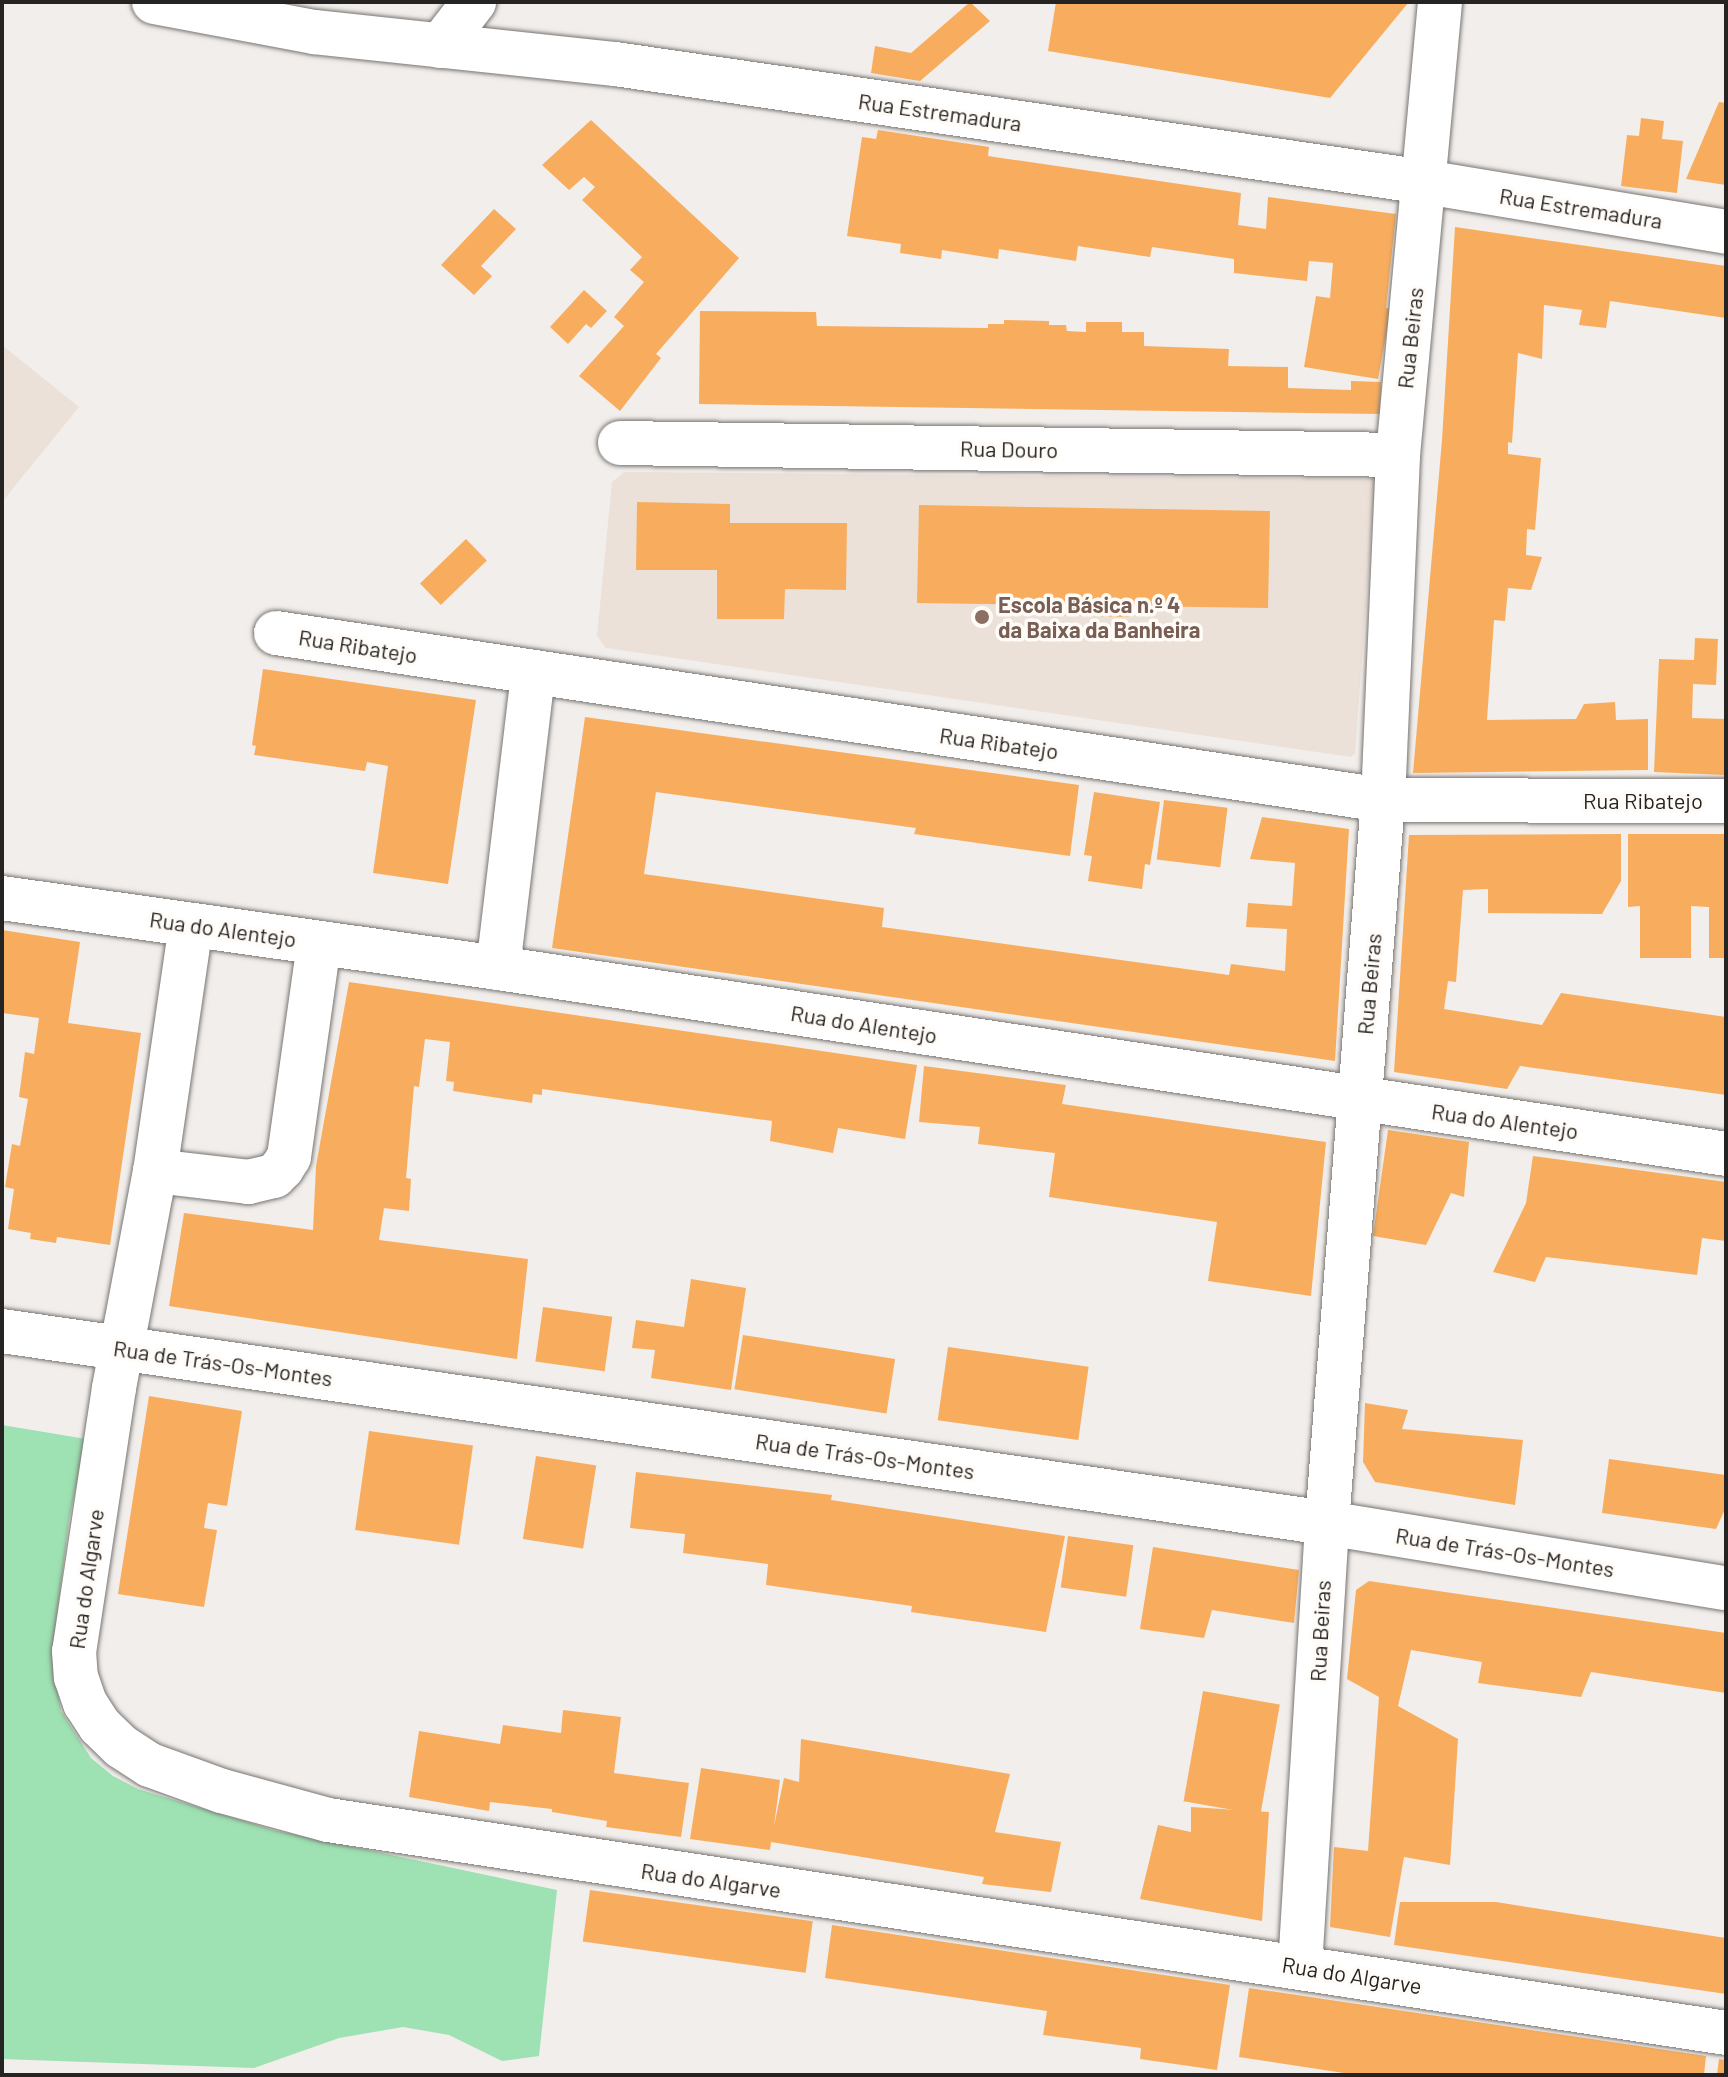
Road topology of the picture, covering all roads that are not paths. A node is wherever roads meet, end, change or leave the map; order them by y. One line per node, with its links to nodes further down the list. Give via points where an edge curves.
1 (154, 2): 4 (street, Rua Estremadura, via 314,32)
2 (474, 2): 4 (street)
3 (1440, 2): 5 (street, Rua Beiras)
4 (440, 46): 5 (street, Rua Estremadura, via 615,64)
5 (1425, 182): 6 (street, Rua Estremadura); 8 (street, Rua Beiras)
6 (1726, 232)
7 (620, 443): 8 (street, Rua Douro)
8 (1398, 455): 11 (street, Rua Beiras)
9 (276, 633): 10 (street, Rua Ribatejo)
10 (533, 674): 11 (street, Rua Ribatejo); 16 (street)
11 (1383, 800): 12 (street, Rua Ribatejo); 17 (street, Rua Beiras)
12 (1726, 801)
13 (2, 898): 14 (street, Rua do Alentejo)
14 (191, 925): 15 (street, Rua do Alentejo); 19 (street, Rua do Algarve)
15 (319, 943): 16 (street, Rua do Alentejo); 19 (street, via 289,1157 282,1168 274,1176 248,1182)
16 (498, 968): 17 (street, Rua do Alentejo)
17 (1360, 1100): 18 (street, Rua do Alentejo); 22 (street, Rua Beiras)
18 (1726, 1154)
19 (155, 1171): 21 (street, Rua do Algarve)
20 (2, 1331): 21 (street, Rua de Trás-Os-Montes)
21 (121, 1348): 22 (street, Rua de Trás-Os-Montes); 24 (street, Rua do Algarve, via 74,1651 85,1703 100,1726 150,1765 328,1820)
22 (1327, 1523): 23 (street, Rua de Trás-Os-Montes); 24 (street, Rua Beiras)
23 (1726, 1588)
24 (1300, 1967): 25 (street, Rua do Algarve)
25 (1726, 2033)

